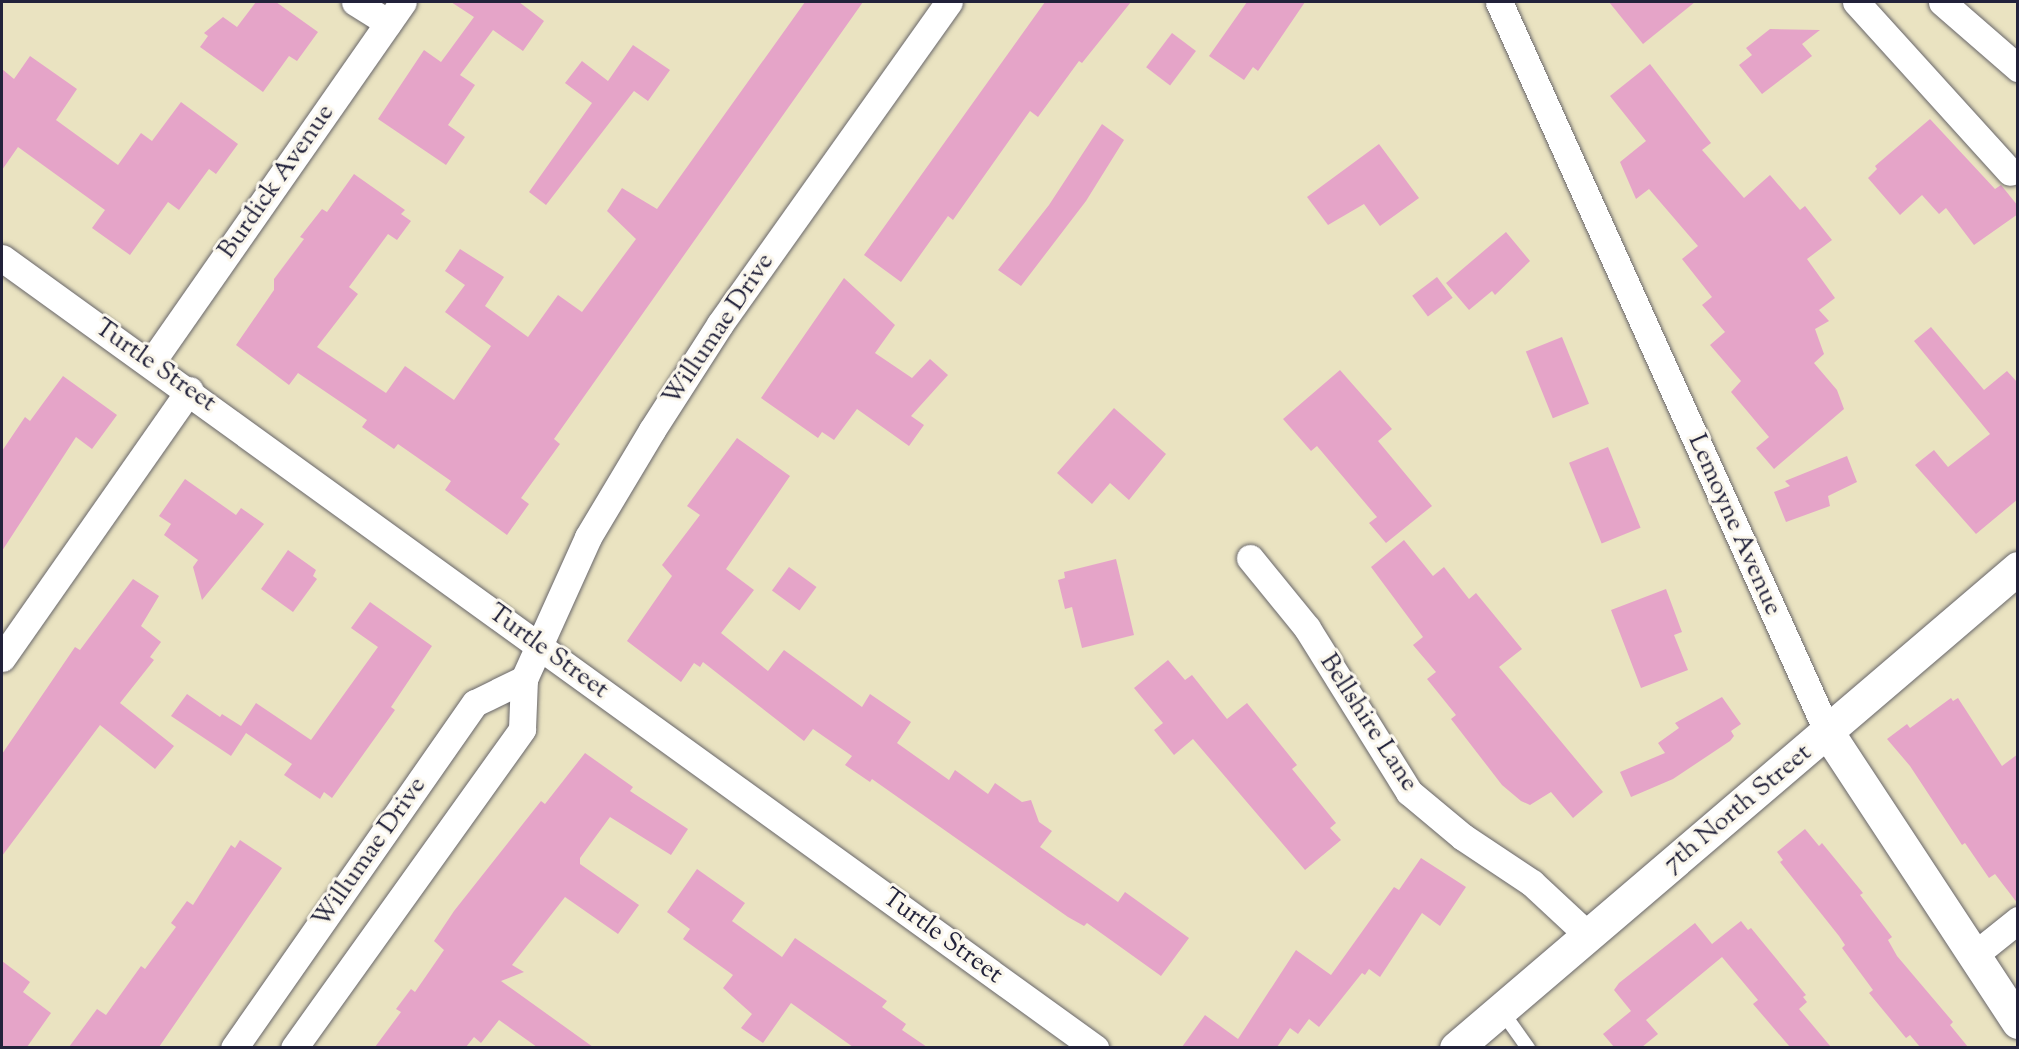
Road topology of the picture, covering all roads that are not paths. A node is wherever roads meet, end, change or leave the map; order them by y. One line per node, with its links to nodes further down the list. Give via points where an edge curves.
1 (355, 2): 6 (street)
2 (949, 2): 14 (street, Willumae Drive, via 720,324 651,430 588,537)
3 (1499, 2): 17 (street, Lemoyne Avenue)
4 (1856, 2): 8 (street)
5 (1942, 2): 7 (street)
6 (395, 12): 10 (street, Burdick Avenue)
7 (2018, 68)
8 (2010, 172)
9 (2, 258): 10 (street, Turtle Street)
10 (151, 363): 11 (street, Turtle Street)
11 (190, 390): 14 (street, Turtle Street); 15 (street)
12 (1251, 558): 19 (street, Bellshire Lane, via 1307,628 1409,792 1463,837 1532,883)
13 (2018, 568): 17 (street, 7th North Street)
14 (540, 646): 16 (street, Willumae Drive); 25 (street, Turtle Street)
15 (2, 658)
16 (524, 679): 23 (street, Willumae Drive, via 475,704); 24 (street, Willumae Drive, via 522,729)
17 (1828, 733): 19 (street, 7th North Street); 20 (street, Lemoyne Avenue)
18 (2018, 920): 20 (street)
19 (1590, 936): 21 (street, 7th North Street)
20 (1973, 956): 22 (street, Lemoyne Avenue)
21 (1501, 1010): 26 (street, 7th North Street); 27 (lane)
22 (2018, 1022)
23 (234, 1047)
24 (294, 1047)
25 (1095, 1047)
26 (1456, 1047)
27 (1528, 1047)

